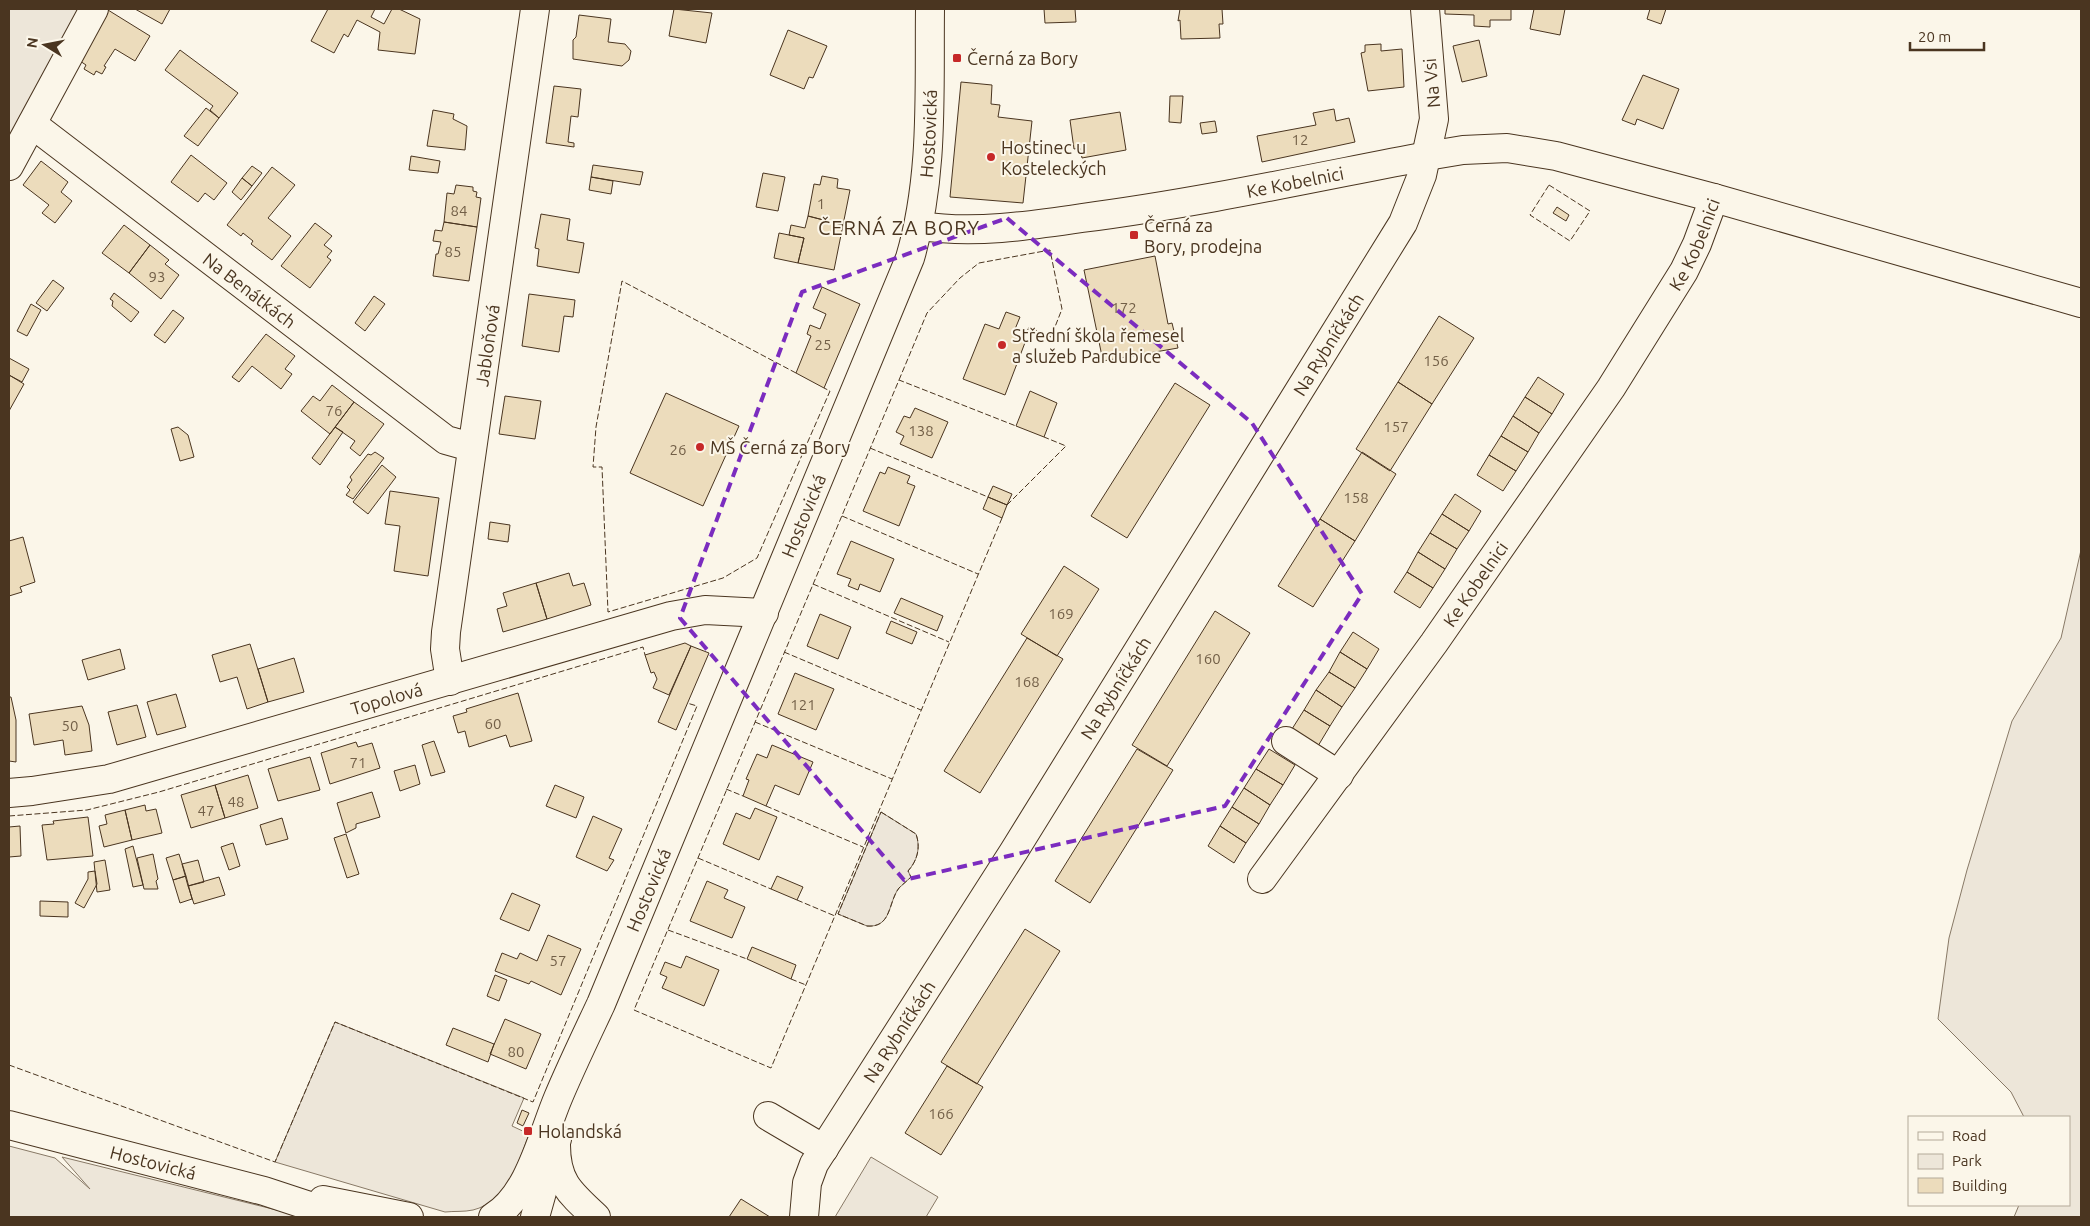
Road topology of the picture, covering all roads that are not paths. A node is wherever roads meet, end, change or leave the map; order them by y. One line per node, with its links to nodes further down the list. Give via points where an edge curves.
1 (94, 9): 5 (street)
2 (535, 9): 11 (street, Jabloňová)
3 (930, 9): 9 (street, Hostovická, via 928,156)
4 (1425, 9): 6 (street, Na Vsi, via 1434,103)
5 (32, 124): 7 (street); 11 (street, Na Benátkách, via 446,440)
6 (1427, 156): 8 (street, Ke Kobelnici, via 1496,148 1528,150); 9 (street, Ke Kobelnici, via 1144,210 991,229 958,231); 22 (street, Na Rybníčkách, via 1413,199 1394,241)
7 (9, 166)
8 (1714, 198): 10 (street); 15 (street, Ke Kobelnici, via 1684,270 1612,388)
9 (920, 226): 12 (street, Hostovická, via 892,306)
10 (2081, 303)
11 (471, 447): 13 (street, Jabloňová, via 446,632)
12 (764, 613): 13 (street, Topolová, via 722,609 691,612); 18 (street, Hostovická)
13 (450, 681): 16 (street, Topolová, via 109,779)
14 (1286, 741): 15 (street)
15 (1339, 775): 17 (street, Ke Kobelnici)
16 (9, 792)
17 (1262, 879)
18 (601, 1004): 21 (street, Hostovická); 26 (street, Hostovická, via 521,1187 506,1208)
19 (768, 1116): 22 (street)
20 (9, 1125): 23 (street, Hostovická)
21 (556, 1145): 27 (street, Hostovická); 28 (street, via 556,1163 562,1182)
22 (824, 1149): 29 (street, Na Rybníčkách, via 810,1172)
23 (264, 1190): 24 (street, Hostovická); 25 (street, Hostovická)
24 (343, 1217)
25 (409, 1217)
26 (492, 1217)
27 (535, 1217)
28 (596, 1217)
29 (804, 1217)

